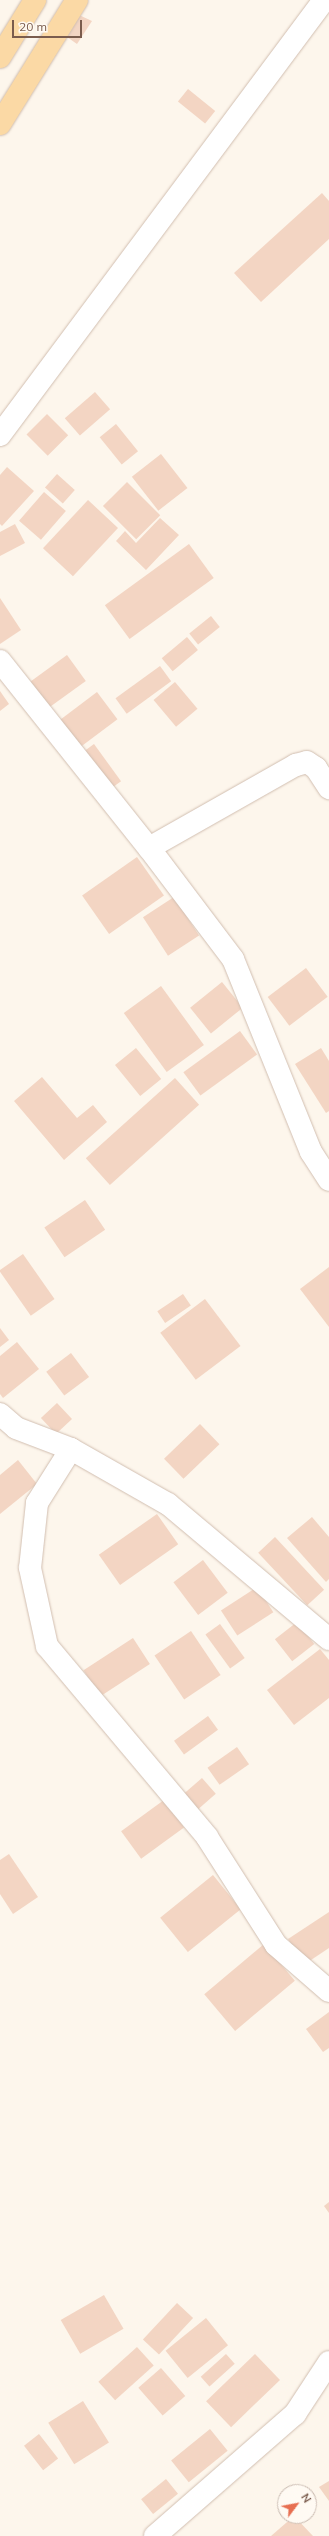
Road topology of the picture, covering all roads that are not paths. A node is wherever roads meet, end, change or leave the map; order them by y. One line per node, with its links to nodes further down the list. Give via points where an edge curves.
1 (35, 0): 4 (main road)
2 (77, 0): 5 (main road)
3 (324, 0): 6 (street)
4 (0, 57)
5 (0, 124)
6 (0, 435)
7 (0, 661): 9 (street)
8 (329, 788): 9 (street, via 316,768 307,762 296,765)
9 (149, 848): 10 (street, via 233,959 311,1152)
10 (329, 1180)
11 (0, 1414): 12 (street, via 16,1428)
12 (71, 1449): 13 (street, via 168,1504); 14 (street, via 37,1503 30,1568 47,1646 206,1837 276,1945)
13 (329, 1639)
14 (329, 1991)
15 (329, 2362): 16 (street, via 295,2414)
16 (155, 2536)

